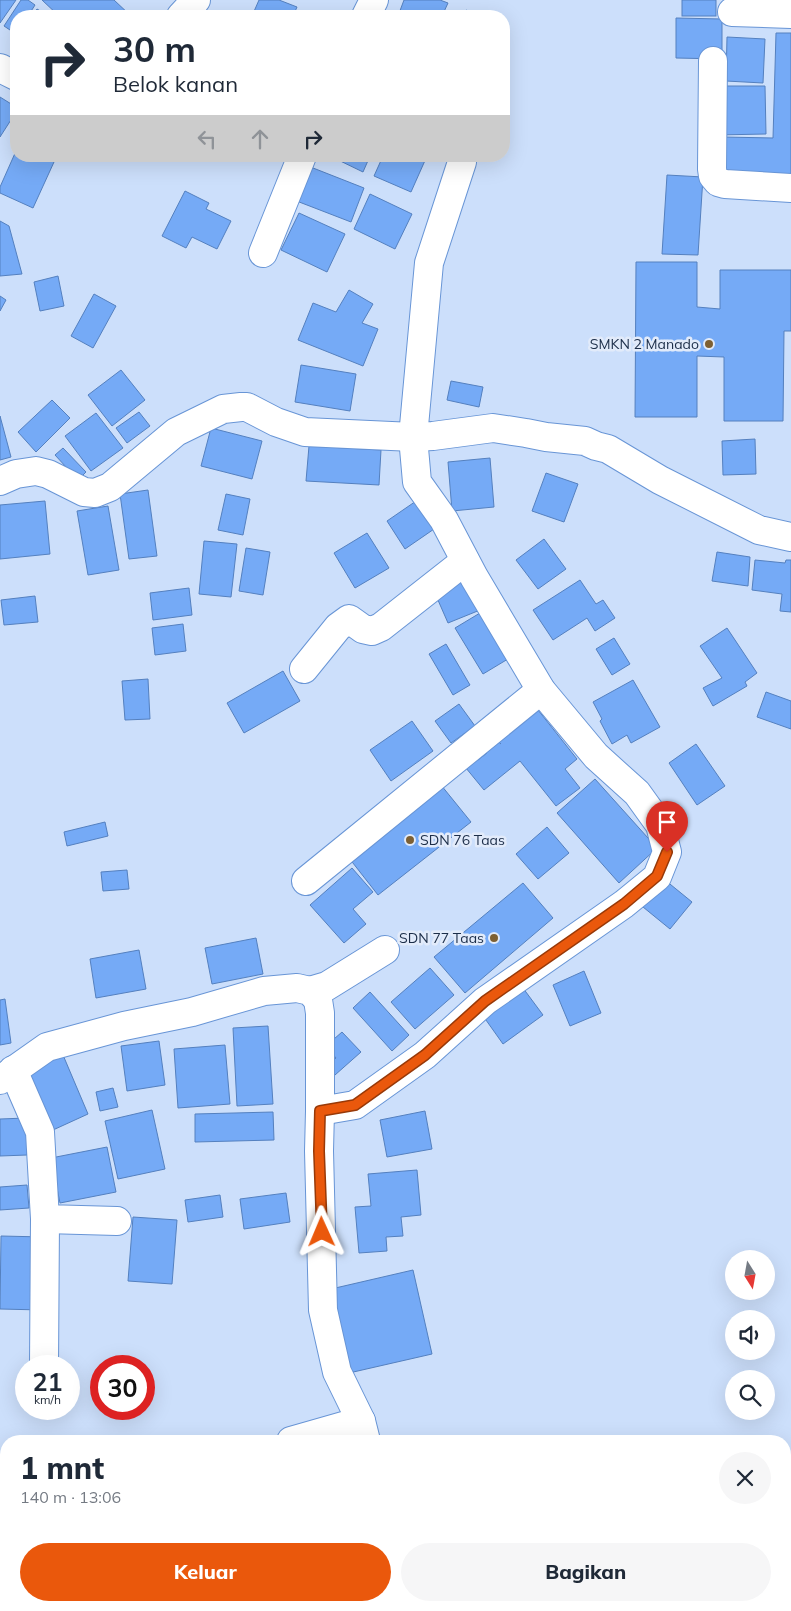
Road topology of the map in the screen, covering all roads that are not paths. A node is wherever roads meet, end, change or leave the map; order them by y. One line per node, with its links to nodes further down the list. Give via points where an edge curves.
1 (196, 0): 2 (street)
2 (187, 10)
3 (732, 12): 4 (street)
4 (791, 14)
5 (713, 61): 8 (street, via 713,176 725,184)
6 (300, 162): 9 (street)
7 (462, 162): 10 (street, via 429,263)
8 (791, 188)
9 (264, 253)
10 (413, 437): 11 (street, via 305,432 247,407 232,407 176,432 110,487 95,493 84,492 48,474 36,472 16,474); 12 (street, via 493,428 546,438 586,441 608,449 660,480 759,530); 13 (street, via 417,482 444,520)
11 (0, 481)
12 (791, 537)
13 (465, 561): 14 (street, via 372,632 350,620 338,627); 15 (street)
14 (304, 669)
15 (541, 690): 16 (street); 20 (street, via 596,756 637,793 660,825 667,852 657,876 624,904 485,1001 425,1055 355,1105)
16 (306, 881)
17 (385, 950): 18 (street, via 327,986)
18 (310, 991): 19 (street, via 296,988 264,991 47,1047); 20 (street, via 318,1000 320,1014)
19 (6, 1075): 21 (street, via 40,1132)
20 (320, 1111): 24 (street, via 324,1310 337,1372)
21 (44, 1219): 22 (street); 23 (street)
22 (117, 1222)
23 (44, 1355)
24 (364, 1431): 25 (street)
25 (335, 1435)

